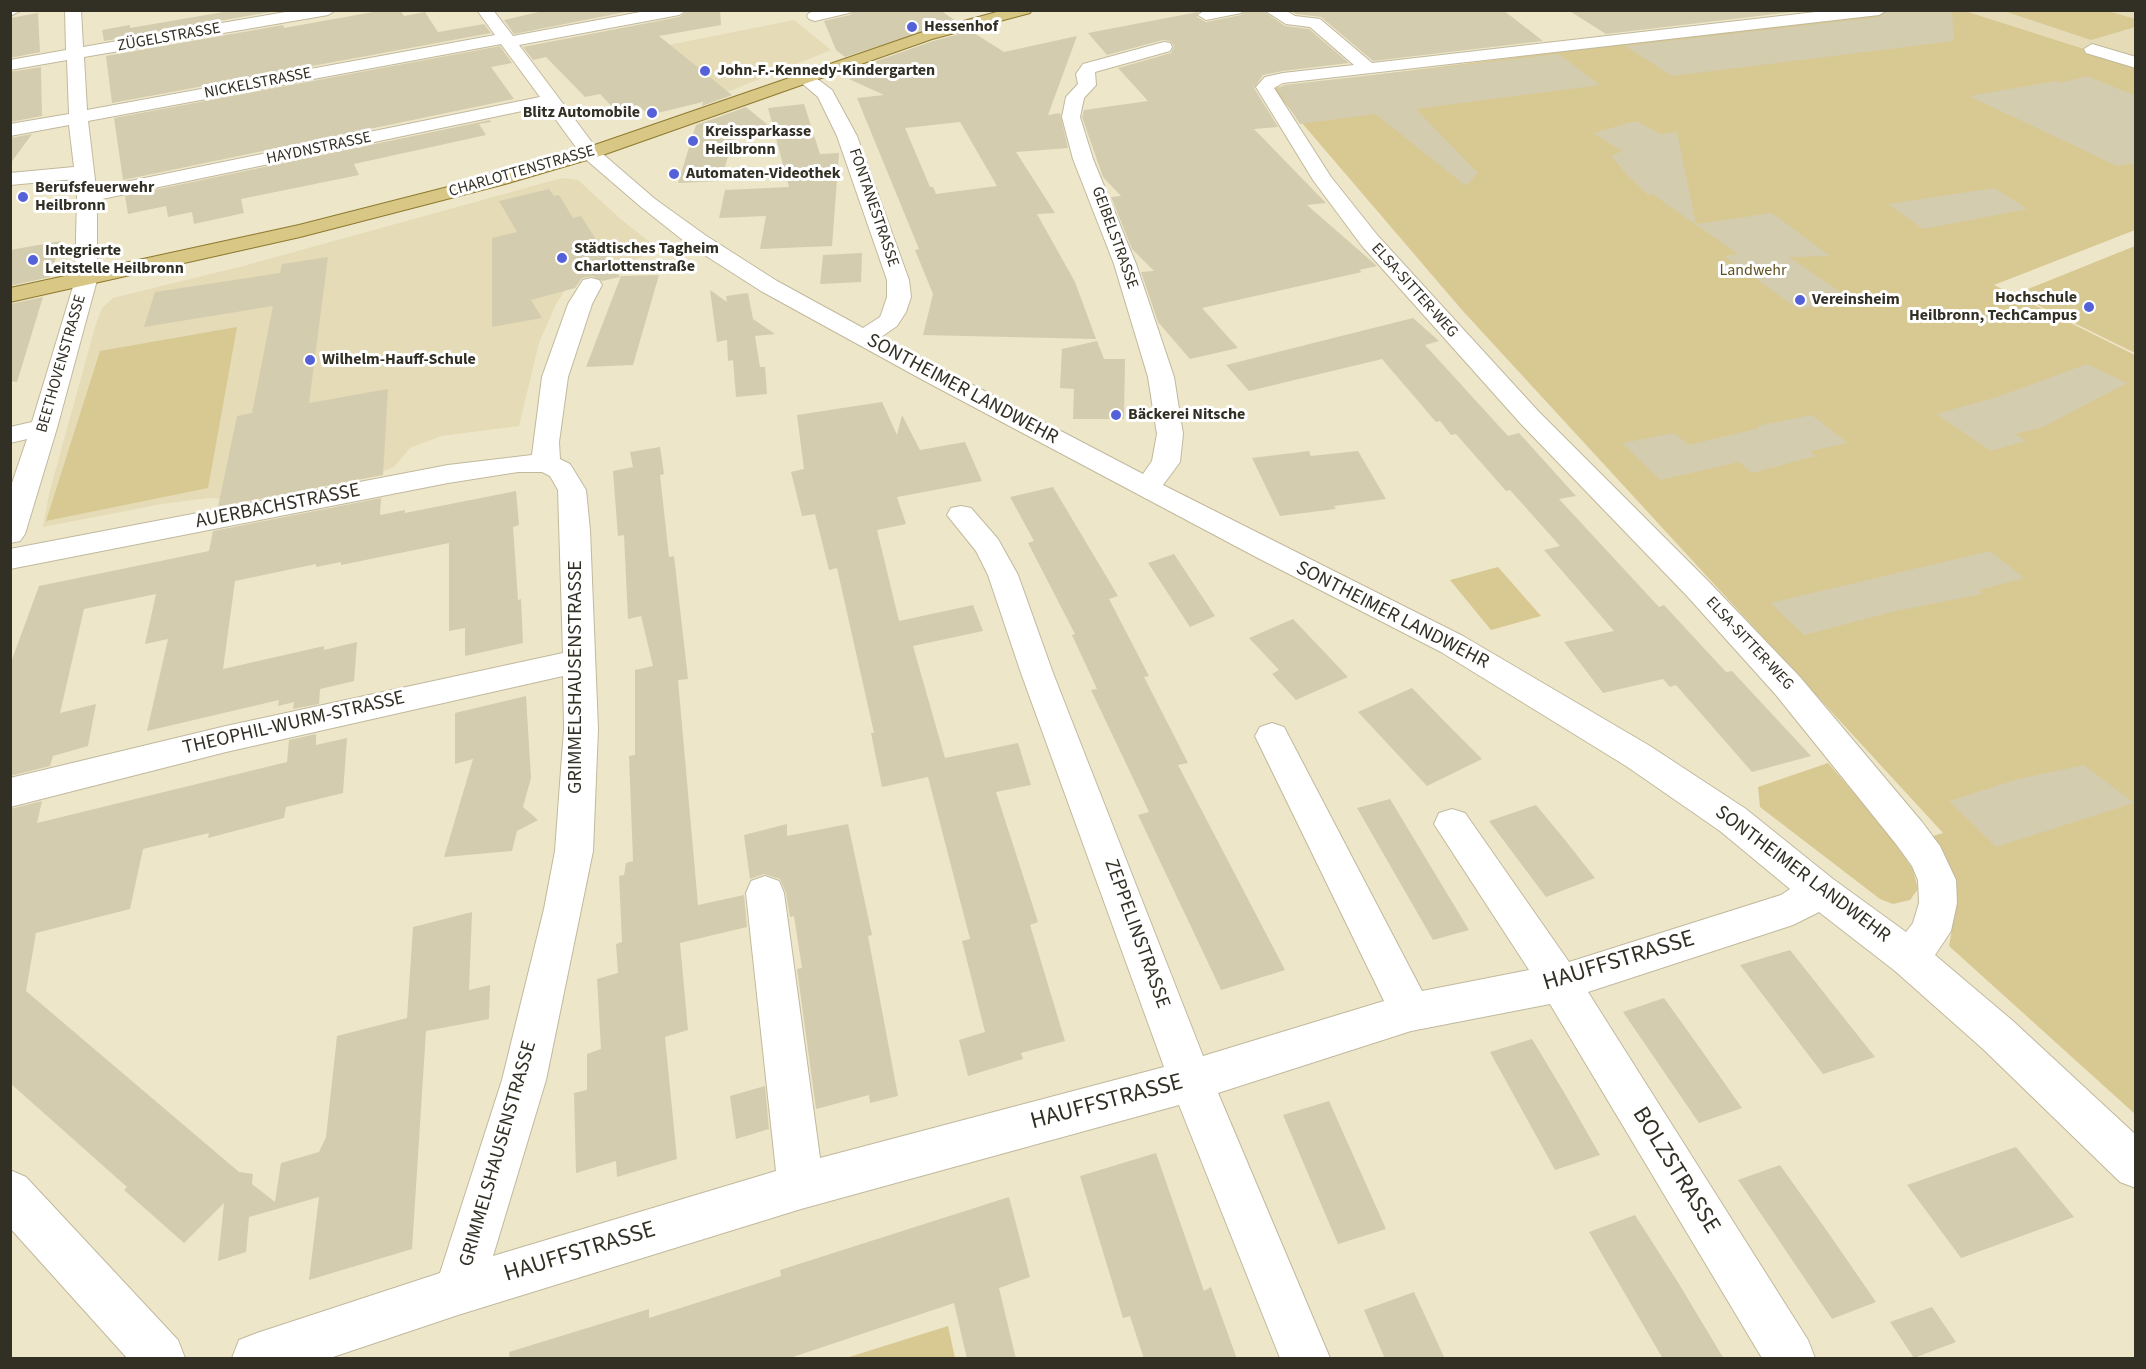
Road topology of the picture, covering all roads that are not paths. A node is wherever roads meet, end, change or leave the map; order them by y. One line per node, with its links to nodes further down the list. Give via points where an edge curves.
1 (73, 10): 15 (street, BEETHOVENSTRASSE)
2 (328, 10): 15 (street, ZÜGELSTRASSE)
3 (485, 10): 12 (street, SONTHEIMER LANDWEHR)
4 (679, 10): 12 (street, NICKELSTRASSE)
5 (843, 10): 11 (street)
6 (1024, 10): 19 (main road, CHARLOTTENSTRASSE, via 926,36)
7 (1235, 10): 10 (street)
8 (1272, 10): 18 (street, via 1292,21 1314,22)
9 (1879, 10): 18 (street, ELSA-SITTER-WEG)
10 (1206, 15)
11 (814, 16)
12 (507, 40): 20 (street, SONTHEIMER LANDWEHR); 21 (street, NICKELSTRASSE)
13 (2124, 43): 16 (street, via 2092,49)
14 (1164, 47): 34 (street, GEIBELSTRASSE, via 1089,68 1085,74 1088,85 1072,104 1073,128 1125,264 1161,377 1170,434 1166,462)
15 (75, 54): 17 (street, ZÜGELSTRASSE); 21 (street, BEETHOVENSTRASSE)
16 (2136, 63)
17 (10, 65)
18 (1368, 68): 44 (street, ELSA-SITTER-WEG, via 1283,78 1265,87 1323,180 1370,241 1530,418 1788,686 1927,857 1937,880 1938,903 1931,931)
19 (806, 79): 23 (main road, CHARLOTTENSTRASSE); 30 (street, FONTANESTRASSE, via 826,94 847,136 898,280 898,297 889,321)
20 (550, 100): 23 (street, SONTHEIMER LANDWEHR); 26 (street, HAYDNSTRASSE)
21 (78, 118): 22 (street, NICKELSTRASSE); 24 (street, BEETHOVENSTRASSE)
22 (10, 130)
23 (590, 153): 27 (main road, CHARLOTTENSTRASSE, via 300,231); 30 (street, SONTHEIMER LANDWEHR, via 697,240)
24 (85, 172): 25 (street); 26 (street, BEETHOVENSTRASSE)
25 (10, 179)
26 (87, 196): 27 (street, BEETHOVENSTRASSE)
27 (86, 280): 29 (main road, CHARLOTTENSTRASSE); 31 (street, BEETHOVENSTRASSE)
28 (591, 285): 33 (street, via 580,304 555,377)
29 (10, 295)
30 (864, 339): 34 (street, SONTHEIMER LANDWEHR)
31 (44, 428): 32 (street); 36 (street, BEETHOVENSTRASSE)
32 (10, 435)
33 (546, 463): 37 (street, AUERBACHSTRASSE, via 448,474); 38 (street, GRIMMELSHAUSENSTRASSE, via 560,470 573,490)
34 (1147, 487): 42 (street, SONTHEIMER LANDWEHR, via 1452,644 1525,686 1733,820)
35 (961, 515): 47 (street, ZEPPELINSTRASSE, via 988,546 1003,576)
36 (10, 534)
37 (10, 559)
38 (579, 661): 40 (street, THEOPHIL-WURM-STRASSE, via 238,736); 51 (street, GRIMMELSHAUSENSTRASSE, via 579,796 563,909 524,1080)
39 (1272, 736): 46 (street)
40 (10, 793)
41 (1452, 824): 45 (street, BOLZSTRASSE)
42 (1819, 891): 44 (street, SONTHEIMER LANDWEHR); 45 (street, HAUFFSTRASSE, via 1792,908)
43 (765, 893): 49 (street)
44 (1909, 958): 48 (street, SONTHEIMER LANDWEHR, via 1998,1035)
45 (1560, 983): 46 (street, HAUFFSTRASSE); 55 (street, BOLZSTRASSE)
46 (1411, 1012): 47 (street, HAUFFSTRASSE)
47 (1191, 1081): 49 (street, HAUFFSTRASSE); 54 (street, ZEPPELINSTRASSE)
48 (2136, 1166)
49 (801, 1186): 51 (street, HAUFFSTRASSE)
50 (10, 1193): 52 (street)
51 (458, 1291): 53 (street, HAUFFSTRASSE)
52 (160, 1359)
53 (257, 1359)
54 (1305, 1359)
55 (1790, 1359)

